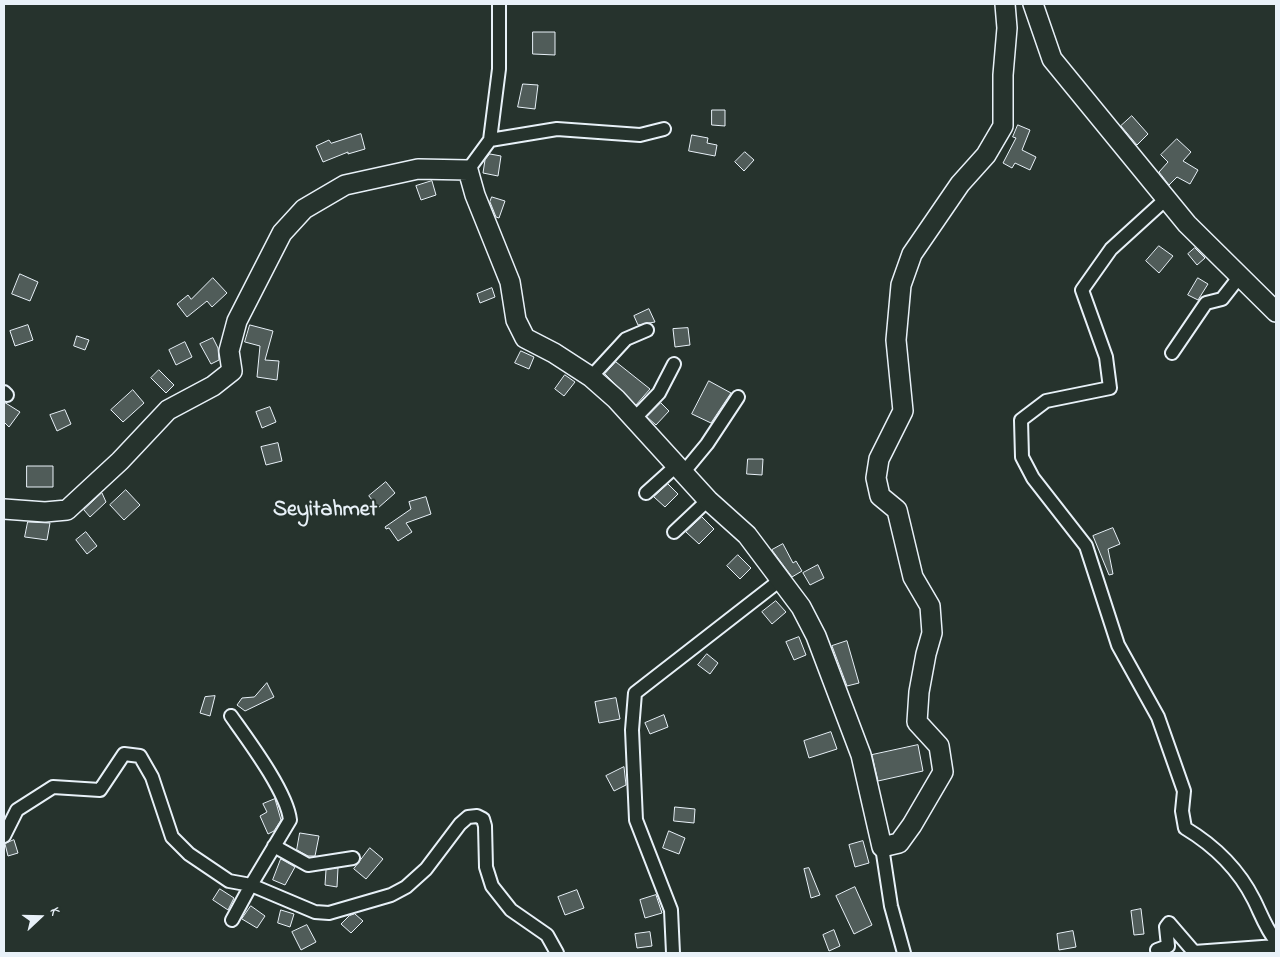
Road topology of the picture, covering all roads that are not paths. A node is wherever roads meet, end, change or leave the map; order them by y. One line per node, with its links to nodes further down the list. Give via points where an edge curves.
1 (499, 4): 5 (street, via 499,70)
2 (1005, 4): 25 (street, via 1003,126 986,155 960,184 912,254 901,284 896,340 903,411 880,459 876,478 880,496 897,510 913,577 930,606 932,633 918,692 918,722 939,746 943,772 899,843)
3 (1033, 4): 7 (street, via 1052,59)
4 (664, 130): 5 (street, via 640,135 558,129)
5 (490, 140): 6 (street)
6 (468, 170): 13 (street, via 510,282 516,320 525,338); 19 (street, via 418,170 345,185 304,209 282,233 237,321 229,351 232,371 213,386 168,410 67,510)
7 (1167, 198): 8 (street, via 1187,224); 29 (street, via 1111,249 1082,290 1106,357 1110,388 1046,401 1021,420 1022,457 1033,478 1086,546 1118,645 1158,717 1169,746 1184,791 1182,811 1185,828 1210,843 1230,862)
8 (1240, 276): 9 (street); 11 (street, via 1222,299 1206,303)
9 (1276, 312)
10 (647, 330): 13 (street, via 626,339)
11 (1172, 353)
12 (674, 364): 15 (street, via 658,394)
13 (591, 378): 15 (street)
14 (738, 397): 16 (street, via 707,444)
15 (634, 419): 16 (street)
16 (680, 470): 17 (street); 18 (street)
17 (646, 493)
18 (708, 500): 20 (street); 21 (street, via 747,536)
19 (4, 509)
20 (674, 532)
21 (780, 581): 25 (street, via 816,636 836,688 861,755); 33 (street, via 635,693 632,730 636,820 670,910)
22 (231, 716): 24 (street, via 289,810 290,820)
23 (4, 836): 27 (street, via 17,810 54,787 100,790 124,754 140,756 152,777 172,837 189,854 228,881)
24 (274, 846): 26 (street, via 308,865); 27 (street)
25 (882, 847): 34 (street, via 890,906)
26 (353, 858)
27 (250, 885): 28 (street); 32 (street, via 315,912 329,914 391,895 406,887 426,869 460,824 468,817 477,816 486,826 486,866 492,886 511,910 547,935)
28 (232, 920)
29 (1276, 941)
30 (1276, 946): 31 (street, via 1194,952 1169,923 1166,927 1168,946)
31 (1157, 950)
32 (557, 953)
33 (673, 953)
34 (904, 953)

